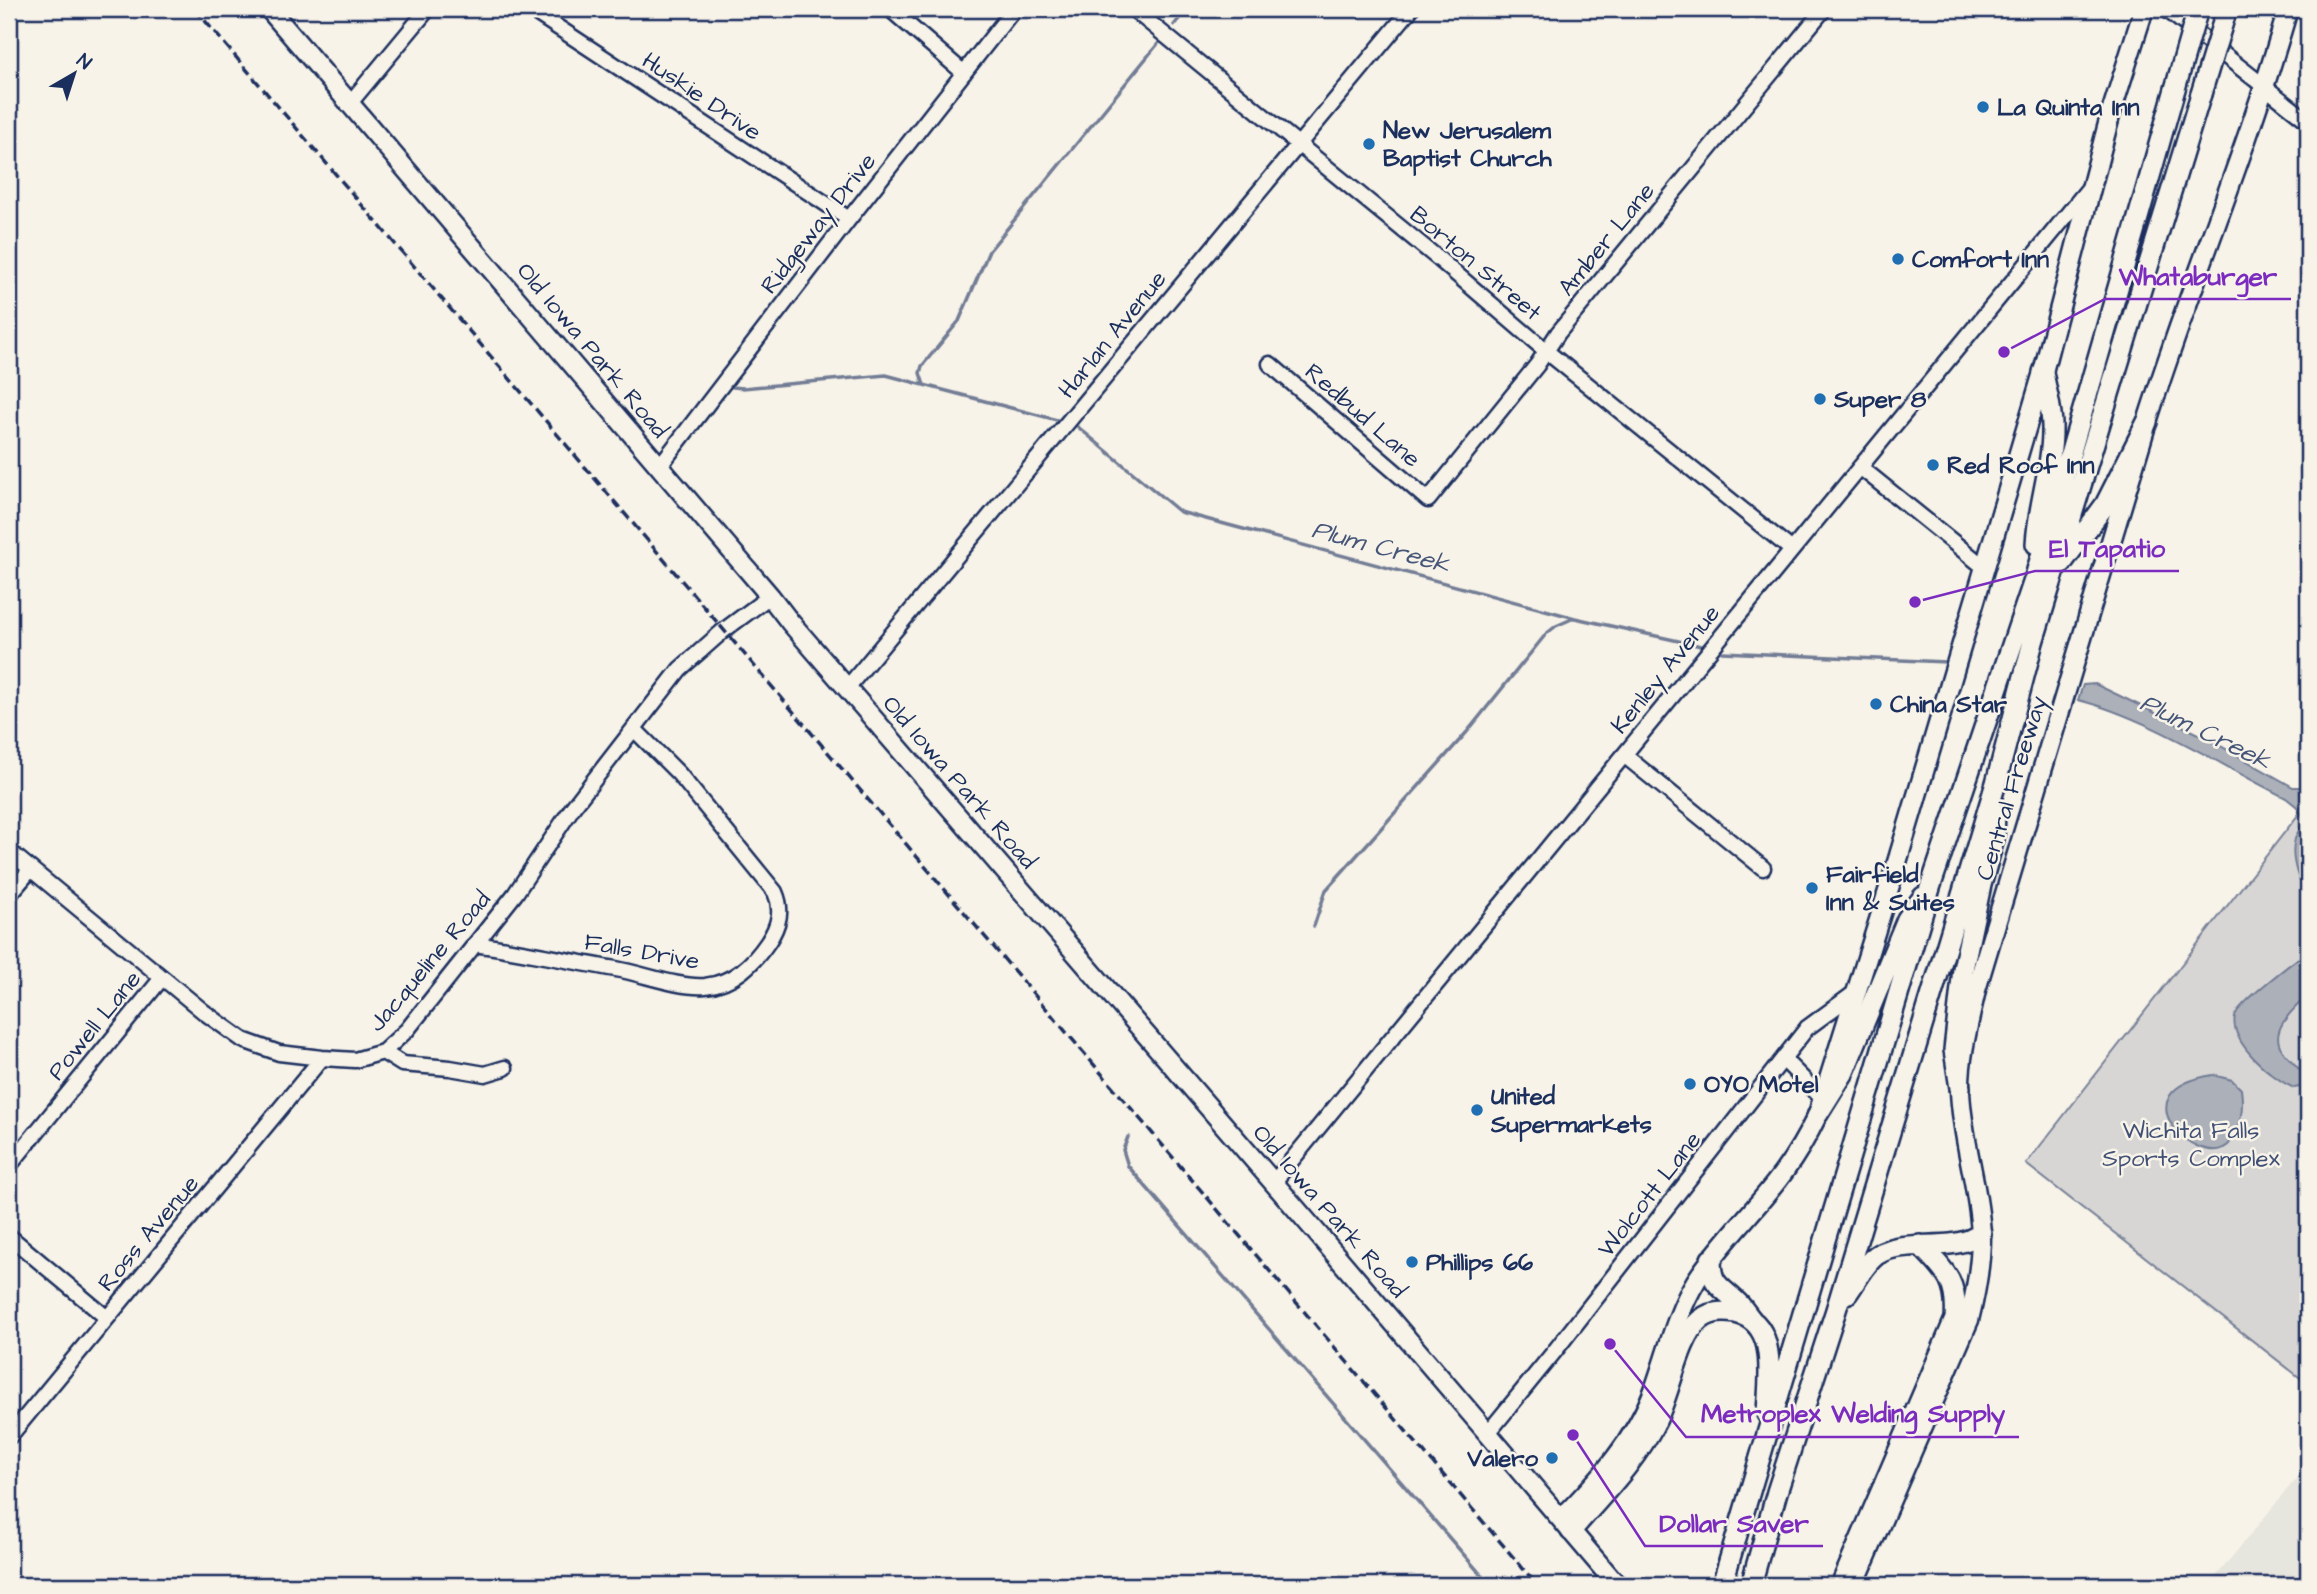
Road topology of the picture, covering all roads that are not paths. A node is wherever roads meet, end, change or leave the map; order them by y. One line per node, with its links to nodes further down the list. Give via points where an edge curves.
1 (269, 9): 16 (main road, Old Iowa Park Road)
2 (428, 9): 16 (street)
3 (530, 9): 20 (street, Huskie Drive)
4 (890, 9): 14 (street)
5 (1014, 9): 14 (street, Ridgeway Drive)
6 (1133, 9): 18 (street, Borton Street)
7 (1411, 9): 18 (street, Harlan Avenue)
8 (1824, 9): 21 (street, Amber Lane)
9 (2144, 9): 19 (main road)
10 (2166, 9): 15 (street)
11 (2198, 9): 30 (highway, Central Freeway, bridge)
12 (2227, 9): 30 (highway, Central Freeway, bridge)
13 (2288, 9): 15 (main road, Central Freeway)
14 (964, 73): 20 (street, Ridgeway Drive)
15 (2265, 87): 17 (street); 24 (main road, Central Freeway)
16 (350, 103): 25 (main road, Old Iowa Park Road)
17 (2308, 121)
18 (1297, 145): 21 (street, Borton Street); 32 (street, Harlan Avenue)
19 (2093, 184): 23 (main road); 26 (street, Kenley Avenue)
20 (849, 219): 25 (street, Ridgeway Drive)
21 (1546, 351): 27 (street, Amber Lane); 28 (street, Borton Street)
22 (1270, 364): 27 (street, Redbud Lane)
23 (2043, 372): 29 (main road); 30 (highway, via 2052,424 2038,516)
24 (2147, 422): 30 (highway, via 2105,505); 50 (main road, Central Freeway, via 1976,990)
25 (659, 467): 31 (main road, Old Iowa Park Road)
26 (1860, 467): 28 (street, Kenley Avenue); 29 (street)
27 (1428, 500)
28 (1792, 550): 34 (street, Kenley Avenue)
29 (1984, 568): 43 (main road)
30 (2044, 576): 35 (highway, Central Freeway, via 2033,642); 39 (highway, Central Freeway)
31 (770, 596): 32 (main road, Old Iowa Park Road); 33 (street, Jacqueline Road, via 694,655)
32 (847, 688): 53 (main road, Old Iowa Park Road)
33 (634, 729): 41 (street, Jacqueline Road); 41 (street, Falls Drive, via 679,774 775,892 780,915 771,939 749,966 730,980 706,986)
34 (1624, 755): 37 (street); 53 (street, Kenley Avenue)
35 (1996, 783): 50 (highway, via 1994,839 1963,969 1954,1050); 58 (highway, Central Freeway)
36 (9, 851): 38 (street, Jacqueline Road)
37 (1763, 868)
38 (31, 869): 40 (street); 42 (street, Jacqueline Road)
39 (1930, 888): 51 (highway, via 1907,919 1843,1074); 63 (highway, Central Freeway)
40 (9, 895)
41 (475, 944): 46 (street, Jacqueline Road, via 407,1030)
42 (162, 978): 47 (street, Jacqueline Road, via 243,1040 279,1053); 52 (street, Powell Lane)
43 (1856, 992): 44 (street, Wolcott Lane); 45 (main road)
44 (1817, 1021): 45 (street); 48 (street, Wolcott Lane)
45 (1843, 1036): 51 (main road)
46 (383, 1052): 47 (street, Jacqueline Road, via 355,1060); 49 (street, via 402,1064 485,1074)
47 (322, 1058): 59 (street, Ross Avenue)
48 (1784, 1060): 51 (street); 61 (street, Wolcott Lane)
49 (505, 1068)
50 (1960, 1088): 54 (main road, Central Freeway)
51 (1821, 1106): 57 (main road, via 1805,1142 1782,1175)
52 (9, 1166)
53 (1273, 1182): 61 (main road, Old Iowa Park Road)
54 (1981, 1233): 56 (highway, via 1965,1243); 69 (main road, Central Freeway, via 1969,1320)
55 (9, 1236): 59 (street)
56 (1920, 1245): 58 (highway, via 1873,1257); 68 (highway, via 1947,1272 1954,1288 1955,1319)
57 (1711, 1259): 60 (highway, via 1716,1284); 64 (main road, via 1687,1299 1644,1413)
58 (1836, 1310): 67 (highway, Central Freeway)
59 (107, 1318): 62 (street, Ross Avenue)
60 (1755, 1324): 63 (highway, via 1767,1343); 64 (highway, via 1742,1315 1719,1312 1700,1319 1685,1339 1655,1423 1621,1474)
61 (1488, 1433): 64 (main road, Old Iowa Park Road)
62 (9, 1437)
63 (1766, 1440): 66 (highway, Central Freeway)
64 (1566, 1525): 65 (main road, Old Iowa Park Road)
65 (1616, 1585)
66 (1722, 1585)
67 (1751, 1585)
68 (1841, 1585)
69 (1854, 1585)

